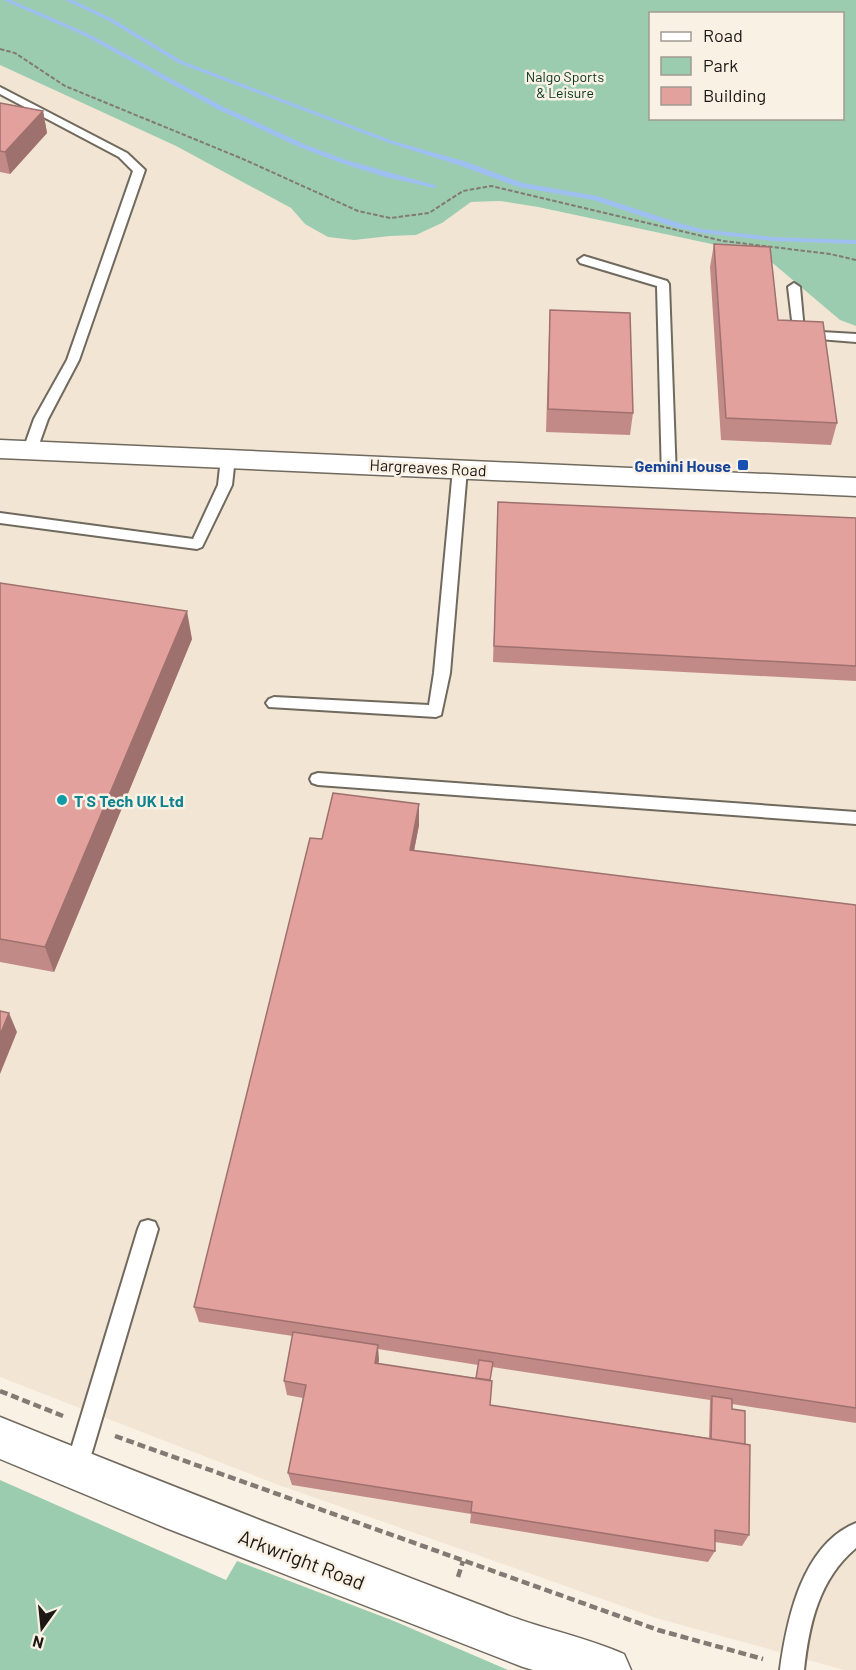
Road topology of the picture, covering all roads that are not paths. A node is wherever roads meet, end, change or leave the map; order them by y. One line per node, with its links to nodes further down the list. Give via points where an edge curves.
1 (0, 90): 6 (lane, via 123,155 139,170 73,360 41,419)
2 (584, 260): 9 (lane, via 663,284)
3 (794, 287): 4 (lane, via 798,334)
4 (856, 338)
5 (0, 449): 6 (street, Hargreaves Road)
6 (30, 450): 7 (street, Hargreaves Road)
7 (228, 458): 8 (street, Hargreaves Road); 11 (lane, via 225,485 197,544)
8 (460, 469): 9 (street, Hargreaves Road); 12 (lane, via 436,711)
9 (669, 478): 10 (street, Hargreaves Road)
10 (856, 487)
11 (0, 518)
12 (274, 703)
13 (318, 779): 14 (lane)
14 (856, 818)
15 (148, 1229): 17 (lane)
16 (0, 1438): 17 (street, Arkwright Road)
17 (76, 1469): 20 (street, Arkwright Road, via 523,1644)
18 (856, 1534): 19 (lane, via 826,1561 813,1584 796,1632)
19 (792, 1669)
20 (608, 1670)

